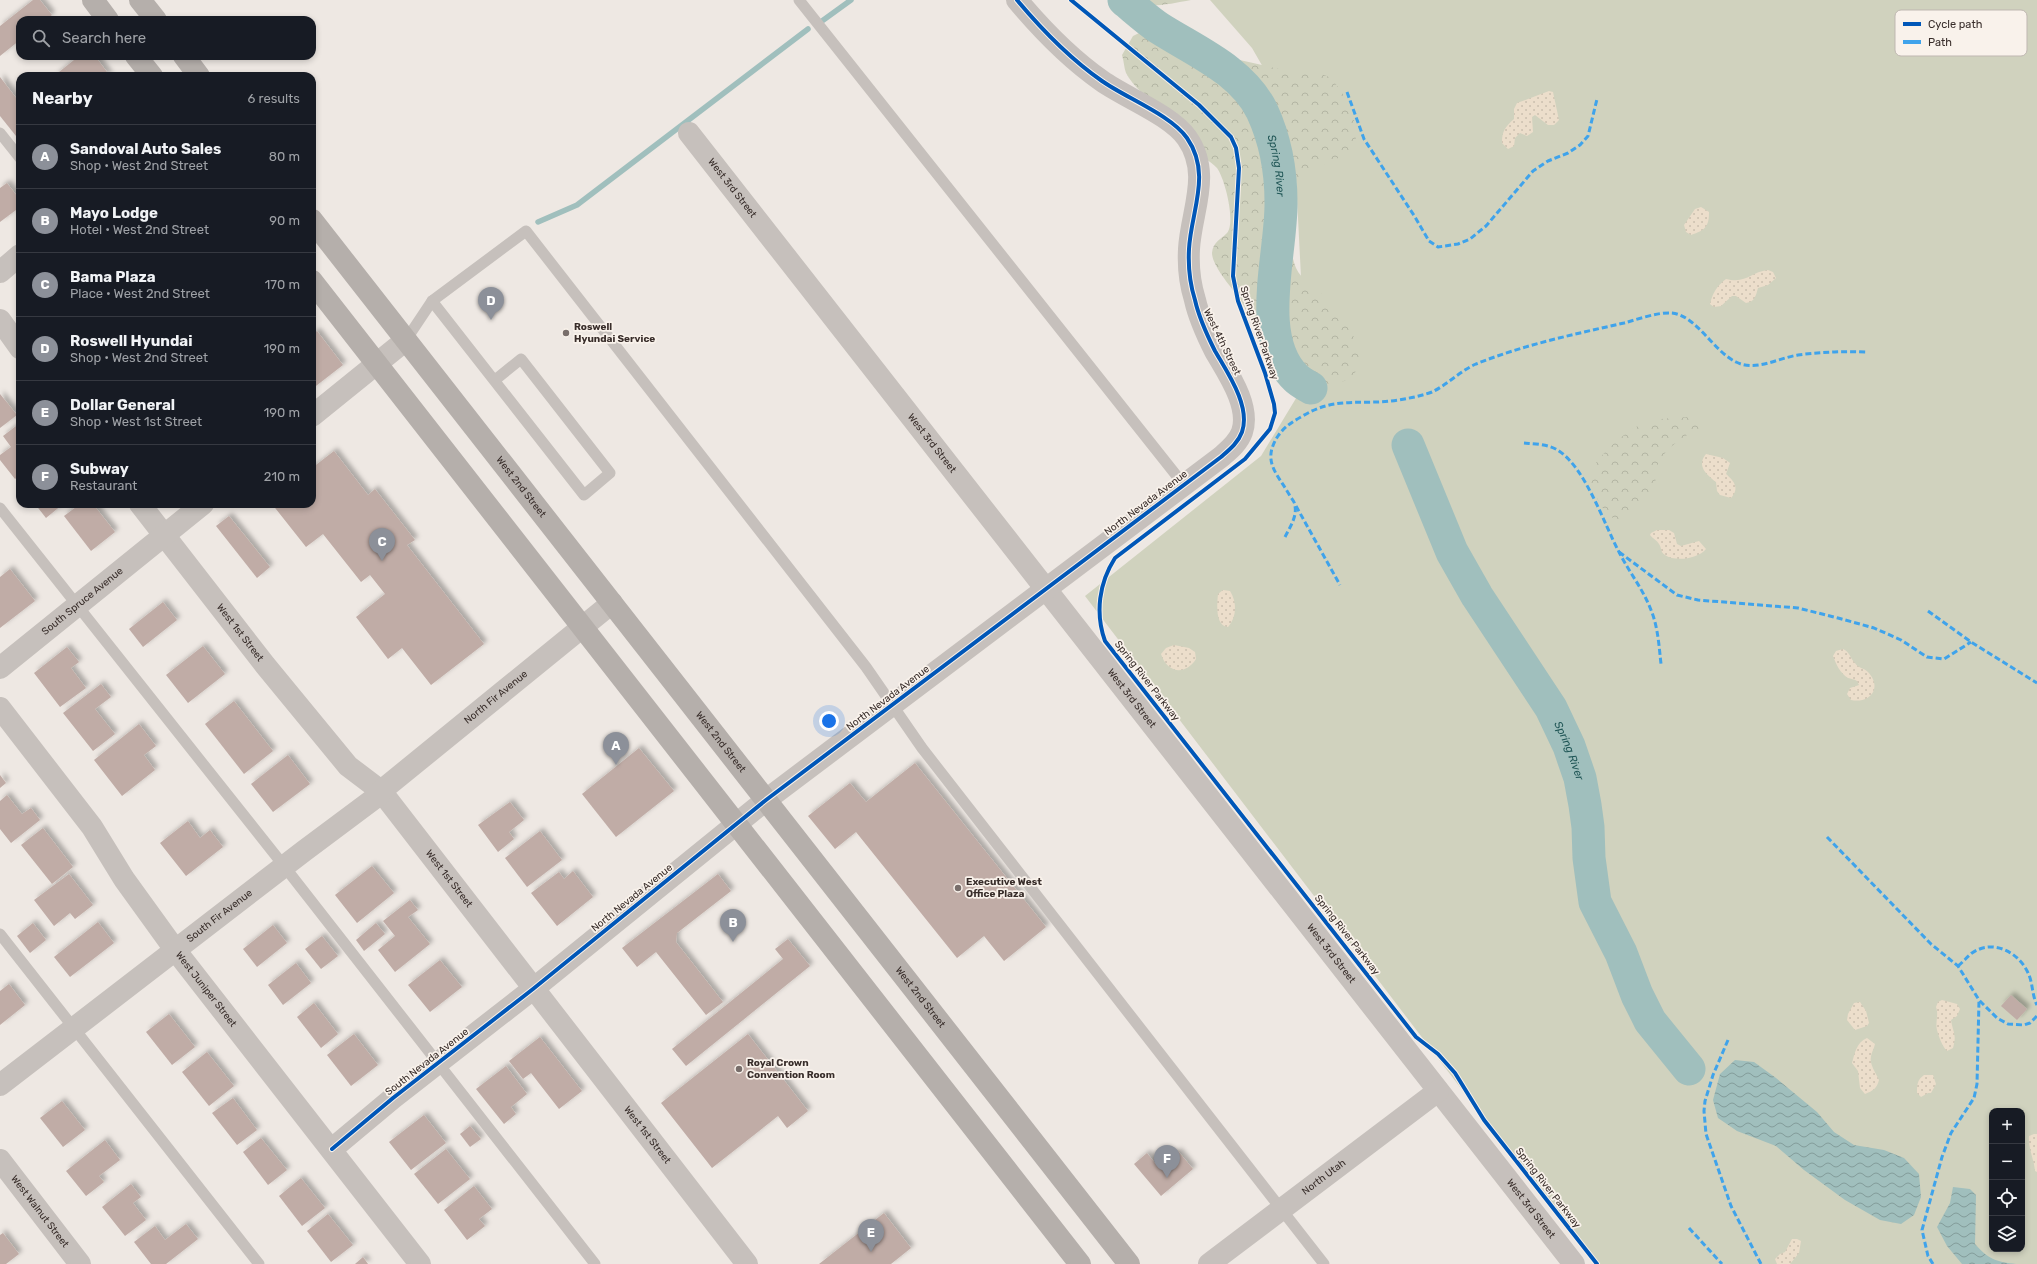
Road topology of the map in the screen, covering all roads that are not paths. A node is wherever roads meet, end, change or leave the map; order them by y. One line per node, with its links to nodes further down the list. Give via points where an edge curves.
1 (93, 0): 5 (main road)
2 (140, 0): 6 (main road)
3 (798, 0): 26 (lane)
4 (1017, 0): 25 (street, West 4th Street, via 1072,60 1103,82 1172,123 1187,137 1197,156 1200,190 1189,249 1192,289 1197,311 1240,399)
5 (105, 16)
6 (153, 16)
7 (139, 60): 9 (main road)
8 (187, 60): 10 (main road)
9 (149, 72)
10 (197, 72)
11 (0, 133): 13 (lane)
12 (689, 133): 31 (street, West 3rd Street)
13 (16, 153)
14 (316, 225): 20 (main road, West 2nd Street)
15 (16, 258): 16 (street)
16 (0, 272)
17 (316, 286): 22 (main road)
18 (432, 301): 20 (lane); 23 (lane); 36 (lane, via 526,231 866,667)
19 (0, 320): 21 (street)
20 (406, 340): 22 (street); 32 (main road, West 2nd Street)
21 (16, 342)
22 (376, 364): 24 (street); 34 (main road)
23 (495, 380): 23 (lane, via 584,495 610,473 521,359)
24 (316, 413)
25 (1244, 418): 26 (street, North Nevada Avenue, via 1242,431 1232,447)
26 (1184, 485): 31 (street, North Nevada Avenue)
27 (0, 508): 33 (lane)
28 (143, 508): 30 (street, West 1st Street)
29 (198, 508): 30 (street, South Spruce Avenue)
30 (165, 535): 33 (street, South Spruce Avenue); 38 (street, West 1st Street, via 265,665 348,766)
31 (1045, 590): 36 (street, North Nevada Avenue); 48 (street, West 3rd Street)
32 (612, 603): 34 (street, North Fir Avenue); 39 (main road, West 2nd Street)
33 (78, 605): 35 (street, South Spruce Avenue); 41 (lane)
34 (581, 628): 38 (street, North Fir Avenue); 40 (main road)
35 (0, 668)
36 (892, 705): 39 (street, North Nevada Avenue); 51 (lane, via 922,748)
37 (0, 708): 43 (street, West Juniper Street, via 92,827 124,879)
38 (381, 791): 41 (street, South Fir Avenue); 44 (street, West 1st Street)
39 (766, 800): 40 (street, North Nevada Avenue); 58 (main road, West 2nd Street)
40 (735, 824): 44 (street, North Nevada Avenue); 57 (main road)
41 (284, 866): 43 (street, South Fir Avenue); 46 (lane)
42 (0, 934): 45 (lane)
43 (176, 951): 45 (street, South Fir Avenue); 49 (street, West Juniper Street)
44 (533, 989): 46 (street, South Nevada Avenue); 56 (street, West 1st Street)
45 (74, 1029): 47 (street, South Fir Avenue); 53 (lane)
46 (438, 1063): 49 (street, South Nevada Avenue); 55 (lane)
47 (0, 1085)
48 (1438, 1091): 51 (street, North Utah); 61 (street, West 3rd Street)
49 (332, 1149): 54 (street, West Juniper Street)
50 (0, 1160): 52 (street, West Walnut Street)
51 (1281, 1209): 59 (street, North Utah); 60 (lane)
52 (80, 1264)
53 (259, 1264)
54 (420, 1264)
55 (595, 1264)
56 (747, 1264)
57 (1080, 1264)
58 (1129, 1264)
59 (1209, 1264)
60 (1324, 1264)
61 (1574, 1264)

